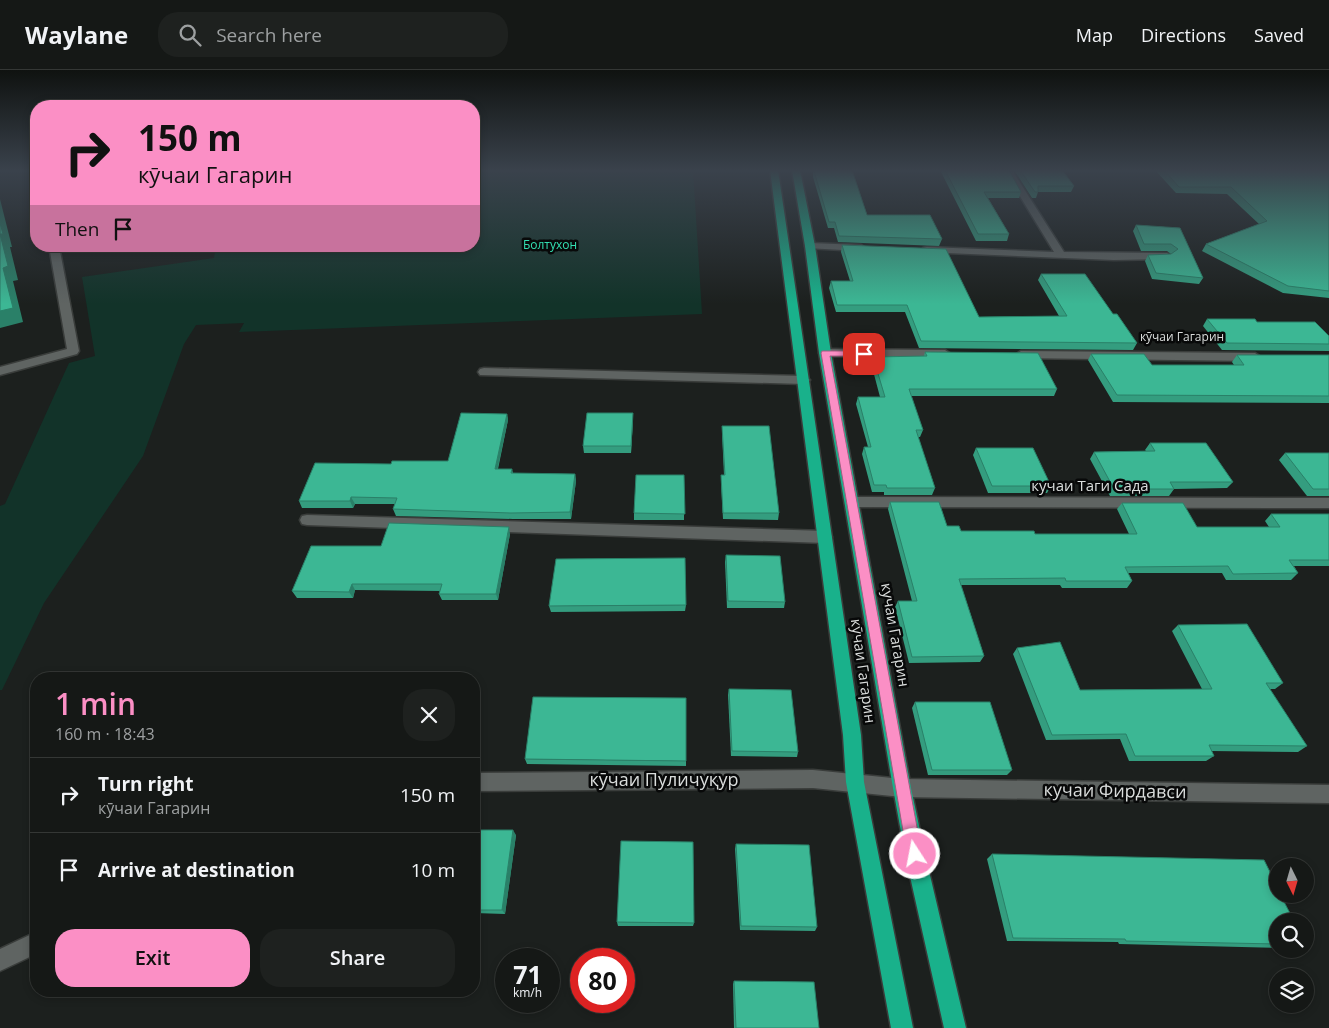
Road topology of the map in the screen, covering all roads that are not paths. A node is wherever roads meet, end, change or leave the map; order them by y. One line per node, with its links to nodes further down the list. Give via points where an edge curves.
1 (780, 215): 16 (highway, кӯчаи Гагарин)
2 (804, 215): 4 (highway)
3 (1036, 215): 8 (street)
4 (810, 246): 5 (street); 10 (highway, кучаи Гагарин)
5 (870, 248)
6 (920, 250): 8 (street)
7 (55, 252): 14 (street, via 73,351)
8 (1060, 254): 9 (street)
9 (1167, 256)
10 (825, 353): 11 (street); 17 (highway, кучаи Гагарин)
11 (954, 354)
12 (1013, 355): 13 (street, кӯчаи Гагарин)
13 (1270, 357)
14 (0, 371)
15 (484, 372): 16 (street)
16 (804, 380): 20 (highway, кӯчаи Гагарин)
17 (852, 502): 18 (street, кучаи Таги Сада); 23 (highway, кучаи Гагарин)
18 (1329, 503)
19 (307, 520): 20 (street)
20 (825, 537): 22 (highway, кӯчаи Гагарин, via 852,736)
21 (480, 782): 22 (street, кӯчаи Пуличуқур, via 813,779)
22 (855, 782): 23 (street, кӯчаи Пуличуқур); 27 (highway, кӯчаи Гагарин)
23 (902, 788): 24 (street, кучаи Фирдавси); 28 (highway, кучаи Гагарин)
24 (1329, 794)
25 (30, 947): 26 (street)
26 (0, 960)
27 (902, 1028)
28 (955, 1028)

